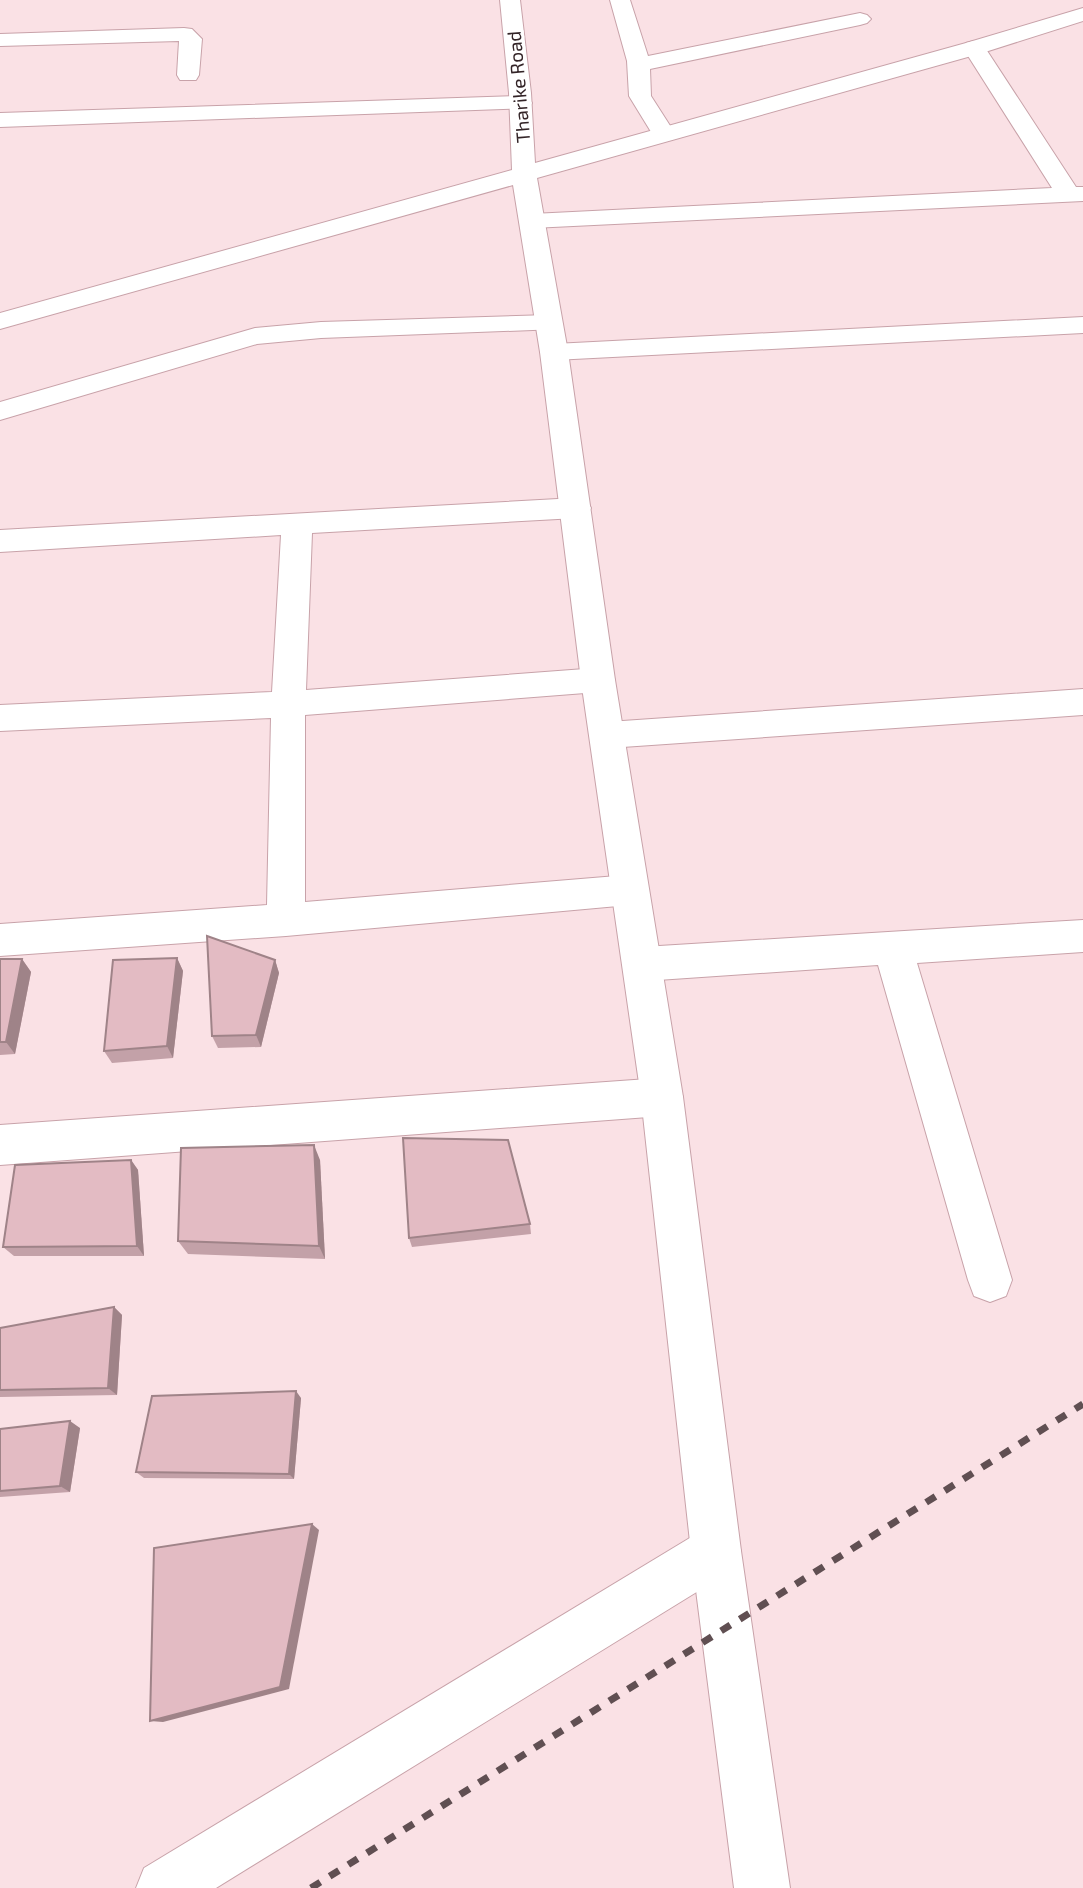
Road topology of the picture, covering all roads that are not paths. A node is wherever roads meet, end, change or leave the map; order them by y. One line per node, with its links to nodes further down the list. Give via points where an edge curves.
1 (510, 0): 9 (street, Tharike Road)
2 (620, 0): 7 (street)
3 (1083, 14): 6 (street)
4 (860, 19): 7 (street)
5 (0, 40): 8 (street, via 184,34 191,39)
6 (974, 48): 11 (street); 13 (street)
7 (638, 65): 11 (street, via 640,96)
8 (188, 75)
9 (521, 103): 10 (street); 12 (street, Tharike Road)
10 (0, 120)
11 (664, 135): 12 (street)
12 (524, 174): 14 (street, Tharike Road); 15 (street)
13 (1076, 195): 14 (street)
14 (532, 221): 17 (street, Tharike Road)
15 (0, 321)
16 (1083, 325): 17 (street)
17 (551, 337): 18 (street, via 320,330 256,336); 19 (street, Tharike Road)
18 (0, 411)
19 (576, 508): 20 (street); 22 (street, Tharike Road)
20 (297, 524): 21 (street); 24 (street)
21 (0, 541)
22 (598, 680): 24 (street); 26 (street, Tharike Road)
23 (1083, 702): 26 (street)
24 (288, 704): 25 (street); 28 (street)
25 (0, 718)
26 (608, 735): 27 (street, Tharike Road)
27 (629, 890): 28 (street); 32 (street, Tharike Road)
28 (286, 920): 30 (street)
29 (1083, 936): 31 (street)
30 (0, 940)
31 (893, 948): 32 (street); 35 (street)
32 (643, 964): 33 (street, Tharike Road)
33 (662, 1097): 34 (street); 36 (street, Tharike Road)
34 (0, 1145)
35 (989, 1280)
36 (716, 1551): 37 (street); 38 (street, Tharike Road)
37 (164, 1888)
38 (762, 1888)

